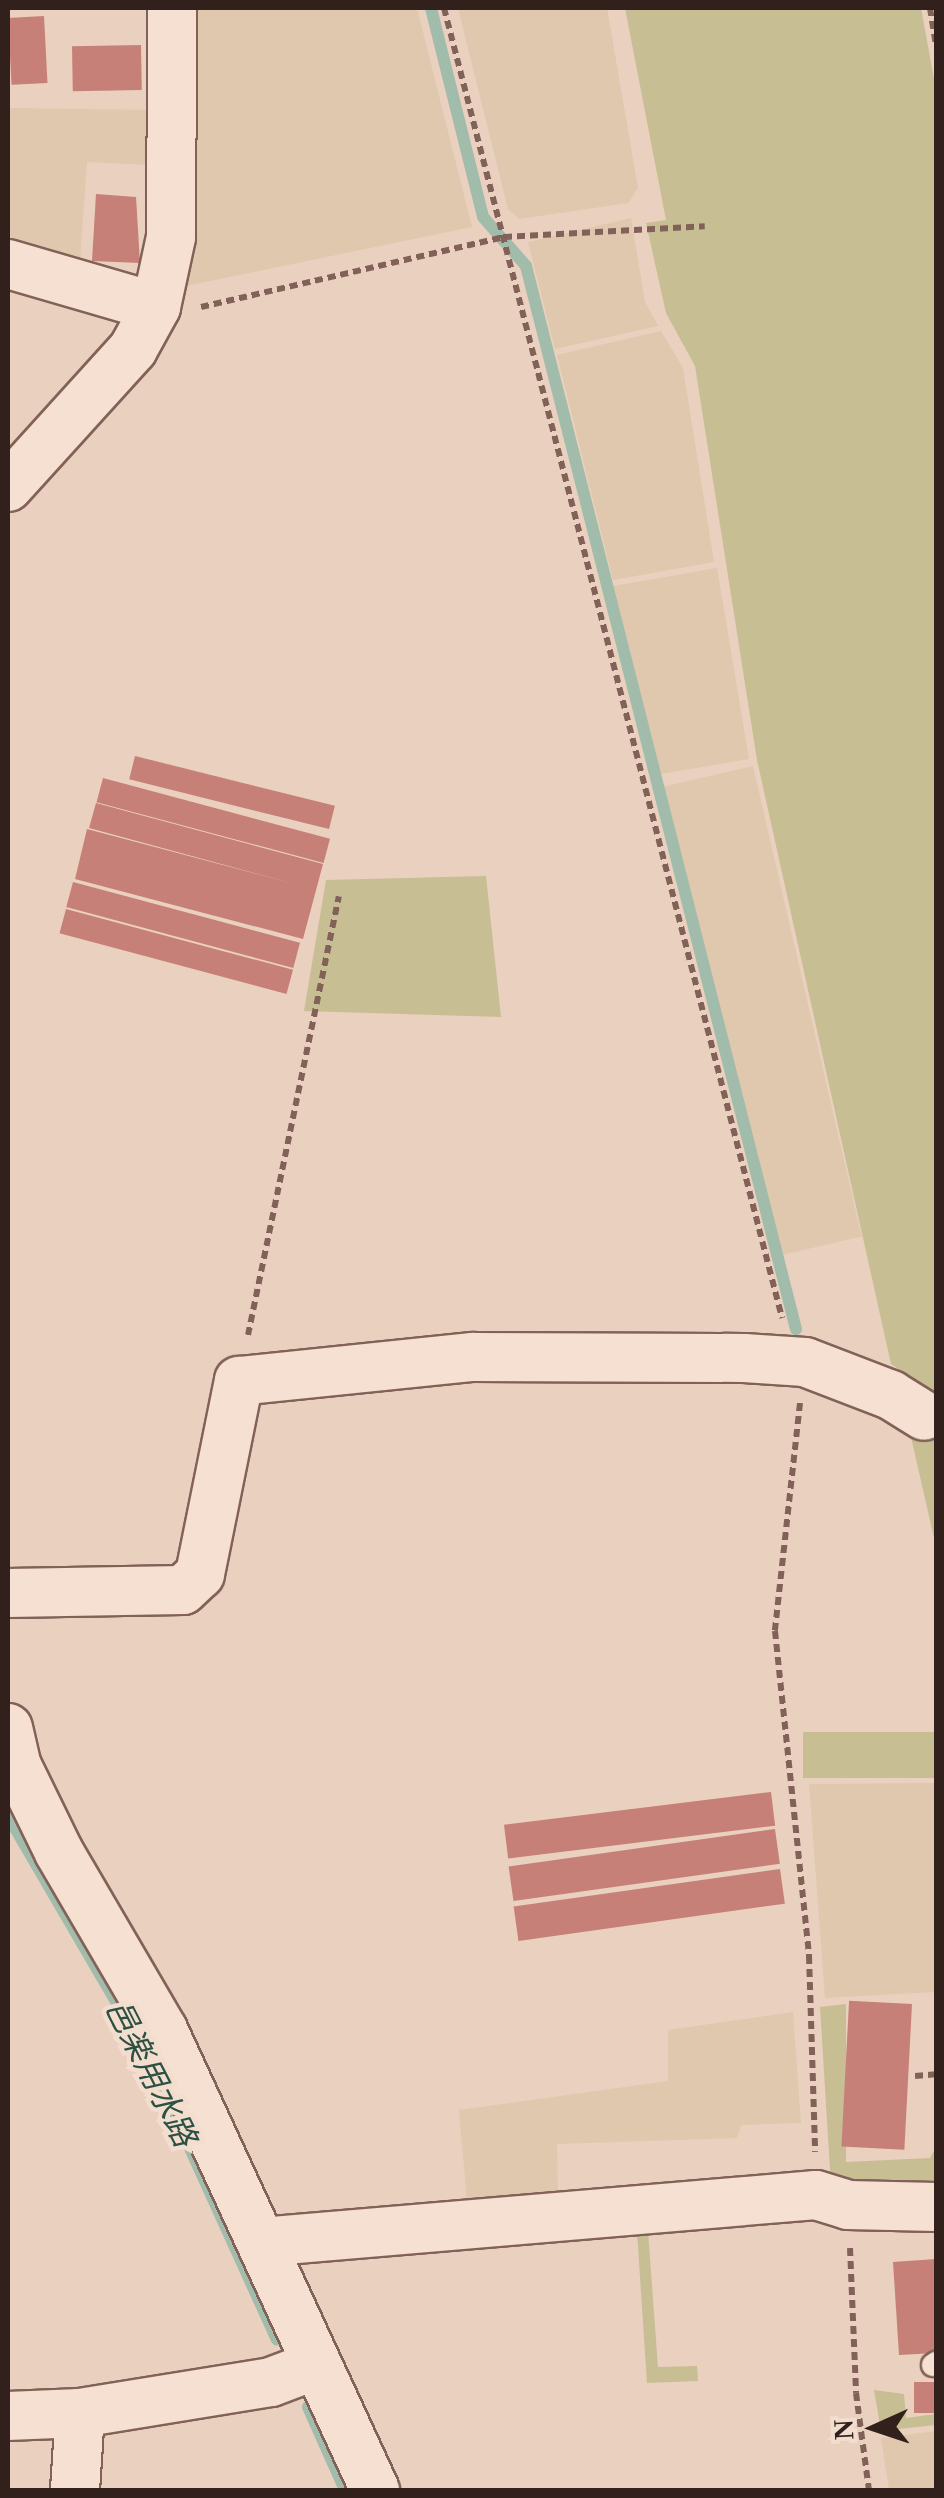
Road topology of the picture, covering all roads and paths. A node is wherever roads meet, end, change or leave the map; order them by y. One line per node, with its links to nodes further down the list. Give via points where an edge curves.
1 (172, 8): 8 (street, via 171,237)
2 (444, 8): 6 (path)
3 (930, 8): 4 (path)
4 (936, 44)
5 (705, 226): 6 (path)
6 (504, 238): 8 (path, via 186,311); 11 (path)
7 (8, 264): 8 (street)
8 (156, 307): 9 (street, via 133,348)
9 (8, 486)
10 (339, 896): 12 (path)
11 (799, 1362): 12 (street, via 472,1357); 13 (street, via 891,1395); 18 (path, via 775,1630)
12 (239, 1381): 14 (street, via 200,1574 183,1590)
13 (924, 1416)
14 (8, 1592)
15 (10, 1753): 20 (street, via 162,2030)
16 (936, 2074): 17 (path)
17 (915, 2076)
18 (832, 2200): 19 (street); 20 (street); 26 (path)
19 (936, 2207)
20 (260, 2242): 21 (street)
21 (316, 2365): 22 (street, via 271,2382); 25 (street)
22 (80, 2412): 23 (street); 24 (street)
23 (8, 2416)
24 (75, 2490)
25 (375, 2490)
26 (869, 2490)

